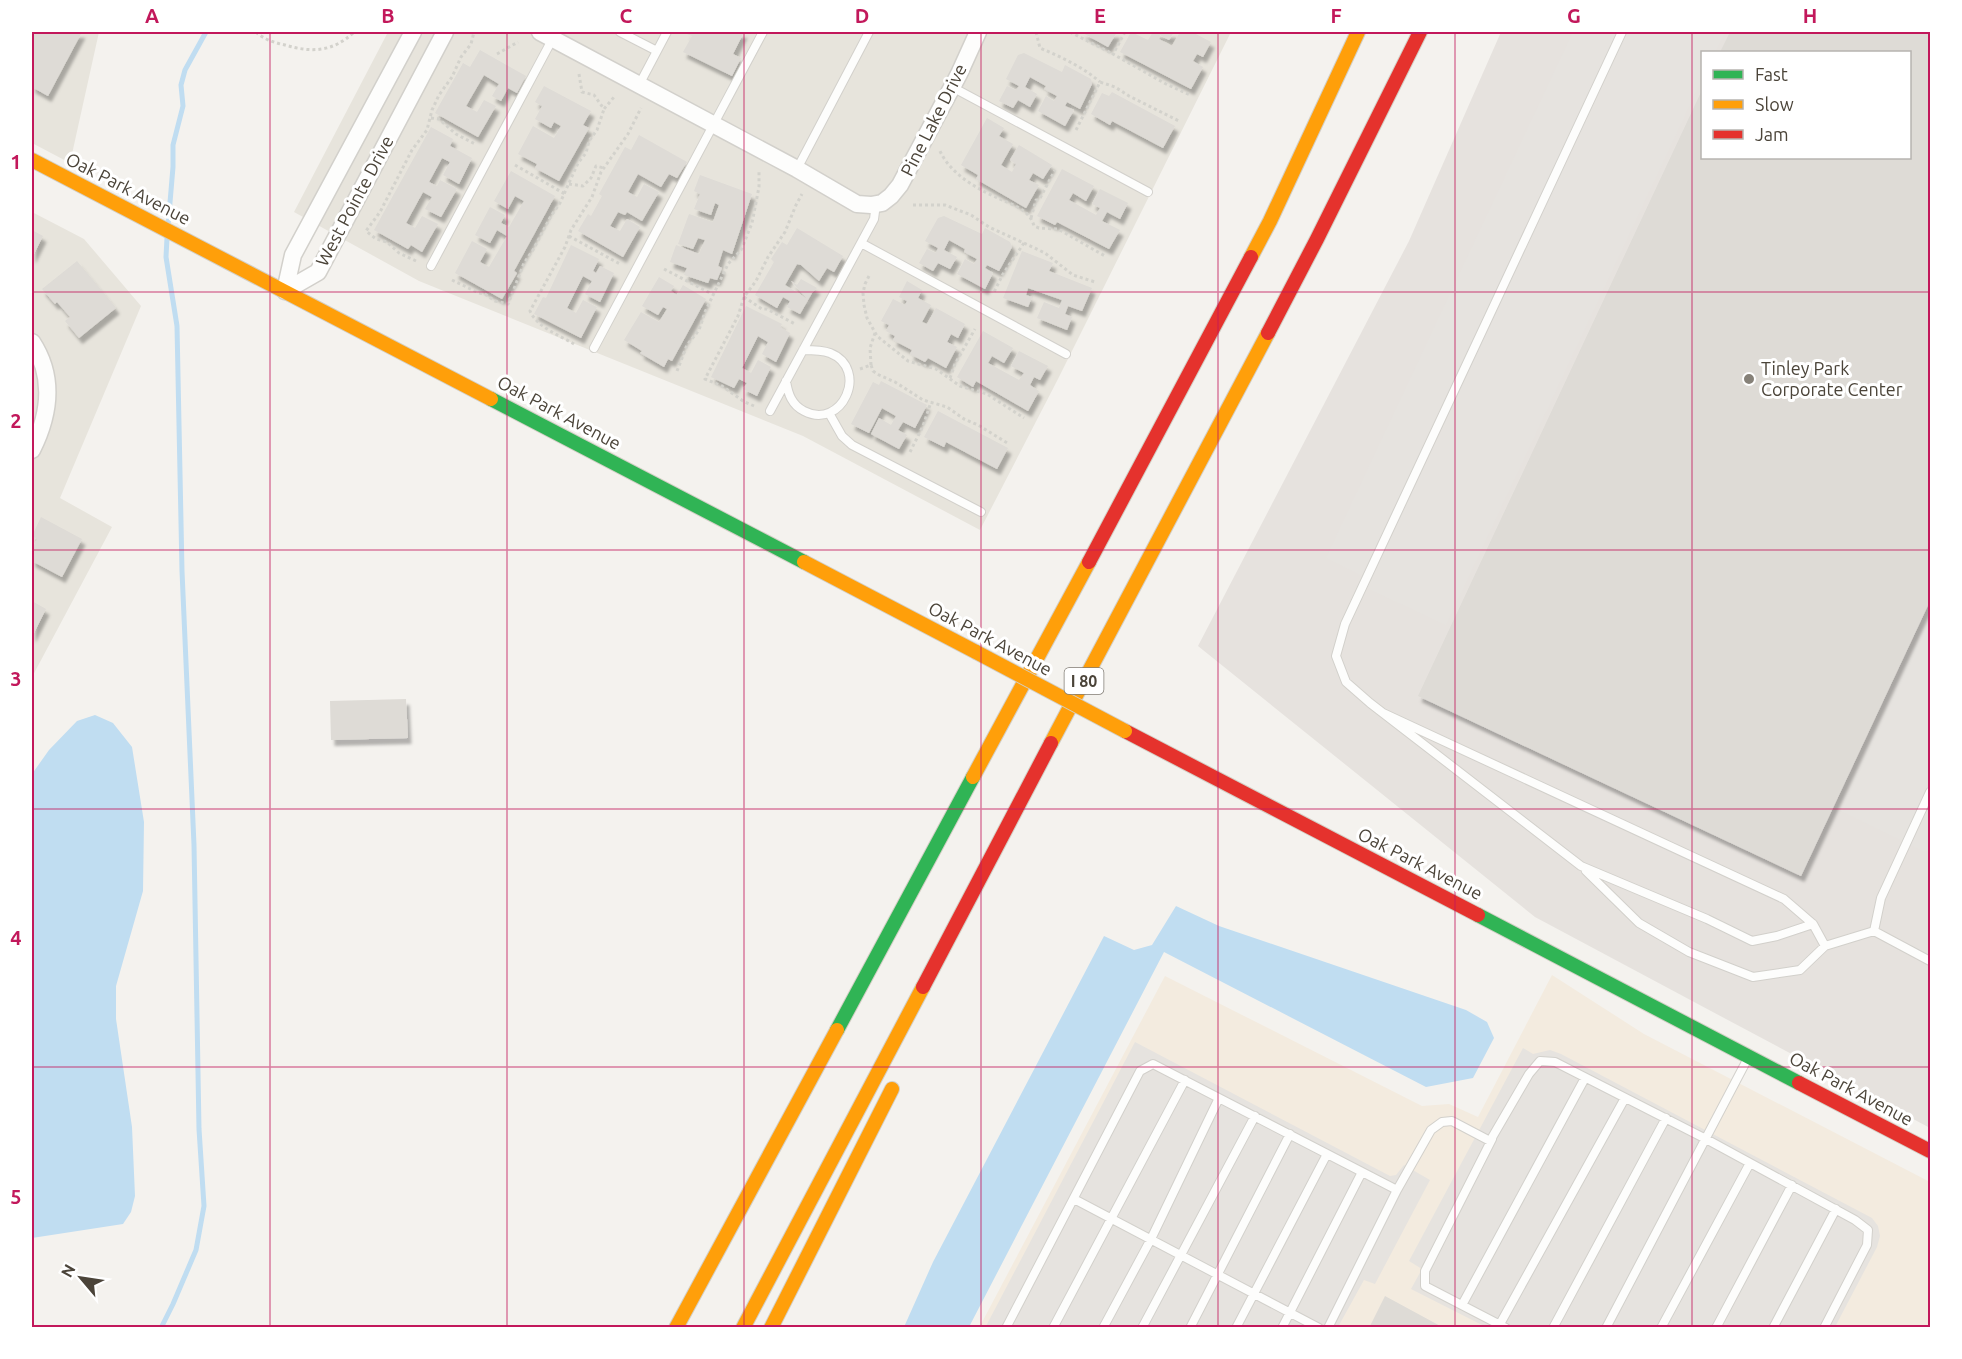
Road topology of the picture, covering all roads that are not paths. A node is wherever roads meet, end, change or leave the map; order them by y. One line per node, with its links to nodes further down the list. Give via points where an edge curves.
1 (413, 32): 22 (street, West Pointe Drive, via 292,255)
2 (445, 32): 22 (street, West Pointe Drive, via 318,272)
3 (620, 32): 12 (lane)
4 (667, 32): 12 (lane)
5 (763, 32): 15 (lane)
6 (869, 32): 17 (lane)
7 (978, 32): 14 (street, Pine Lake Drive)
8 (1358, 32): 64 (main road, via 1270,221 1140,468)
9 (1420, 32): 33 (main road, I 80, via 1317,239)
10 (1622, 32): 32 (lane, via 1345,624 1336,656 1346,682)
11 (546, 34): 13 (street); 21 (lane)
12 (657, 51): 13 (lane)
13 (639, 84): 15 (street)
14 (952, 87): 18 (lane); 19 (street, Pine Lake Drive, via 900,185)
15 (712, 124): 17 (street); 24 (lane)
16 (32, 160): 22 (main road, Oak Park Avenue)
17 (796, 169): 19 (street, via 857,204)
18 (1148, 192)
19 (879, 204): 20 (lane)
20 (861, 243): 25 (lane); 26 (lane)
21 (431, 267)
22 (285, 291): 41 (main road, Oak Park Avenue, bridge)
23 (32, 342): 30 (street, via 47,379 43,424)
24 (594, 348)
25 (803, 350): 27 (lane); 29 (lane, via 834,354 847,369 850,380 845,400)
26 (1066, 354)
27 (786, 380): 28 (lane); 29 (lane, via 787,391 799,408 819,415)
28 (770, 411)
29 (829, 413): 31 (lane, via 852,445)
30 (32, 450)
31 (981, 512)
32 (1383, 713): 36 (lane); 37 (lane, via 1784,899)
33 (1056, 734): 35 (main road); 71 (main road, I 80)
34 (1930, 792): 38 (lane, via 1881,898)
35 (1007, 855)
36 (1581, 866): 37 (lane, via 1752,941); 39 (lane, via 1639,923 1689,952 1752,977 1800,970)
37 (1814, 924): 39 (lane)
38 (1874, 931): 39 (lane); 40 (lane)
39 (1826, 946)
40 (1930, 961)
41 (1749, 1055): 51 (lane); 52 (main road, Oak Park Avenue)
42 (1585, 1078): 46 (lane); 50 (lane, via 1555,1062 1540,1061); 66 (lane)
43 (1185, 1080): 45 (lane); 58 (lane, via 1153,1064 1140,1071); 60 (lane)
44 (896, 1081): 72 (main road)
45 (1219, 1098): 47 (lane); 61 (lane)
46 (1625, 1098): 48 (lane); 68 (lane)
47 (1255, 1116): 49 (lane); 62 (lane)
48 (1666, 1118): 51 (lane); 82 (lane)
49 (1290, 1134): 53 (lane); 63 (lane)
50 (1493, 1137): 57 (lane, via 1490,1141 1452,1121 1442,1122 1431,1130); 66 (lane, via 1425,1271 1425,1286)
51 (1706, 1139): 54 (lane); 83 (lane)
52 (1930, 1151)
53 (1327, 1154): 55 (lane); 65 (lane)
54 (1750, 1163): 56 (lane); 84 (lane)
55 (1362, 1172): 57 (lane); 67 (lane)
56 (1792, 1185): 59 (lane); 85 (lane)
57 (1397, 1190): 81 (lane)
58 (1074, 1199): 60 (lane); 73 (lane)
59 (1836, 1209): 86 (lane); 87 (lane, via 1868,1230 1867,1245)
60 (1110, 1218): 61 (lane); 74 (lane)
61 (1151, 1239): 62 (lane); 75 (lane)
62 (1180, 1255): 63 (lane); 76 (lane)
63 (1219, 1275): 65 (lane); 77 (lane)
64 (699, 1284): 69 (main road); 70 (main road)
65 (1254, 1293): 67 (lane); 78 (lane)
66 (1462, 1305): 68 (lane)
67 (1290, 1312): 79 (lane); 80 (lane)
68 (1503, 1326)
69 (661, 1328)
70 (676, 1328)
71 (744, 1328)
72 (771, 1328)
73 (1006, 1328)
74 (1053, 1328)
75 (1103, 1328)
76 (1142, 1328)
77 (1190, 1328)
78 (1236, 1328)
79 (1282, 1328)
80 (1319, 1328)
81 (1328, 1328)
82 (1553, 1328)
83 (1606, 1328)
84 (1661, 1328)
85 (1716, 1328)
86 (1773, 1328)
87 (1824, 1328)

